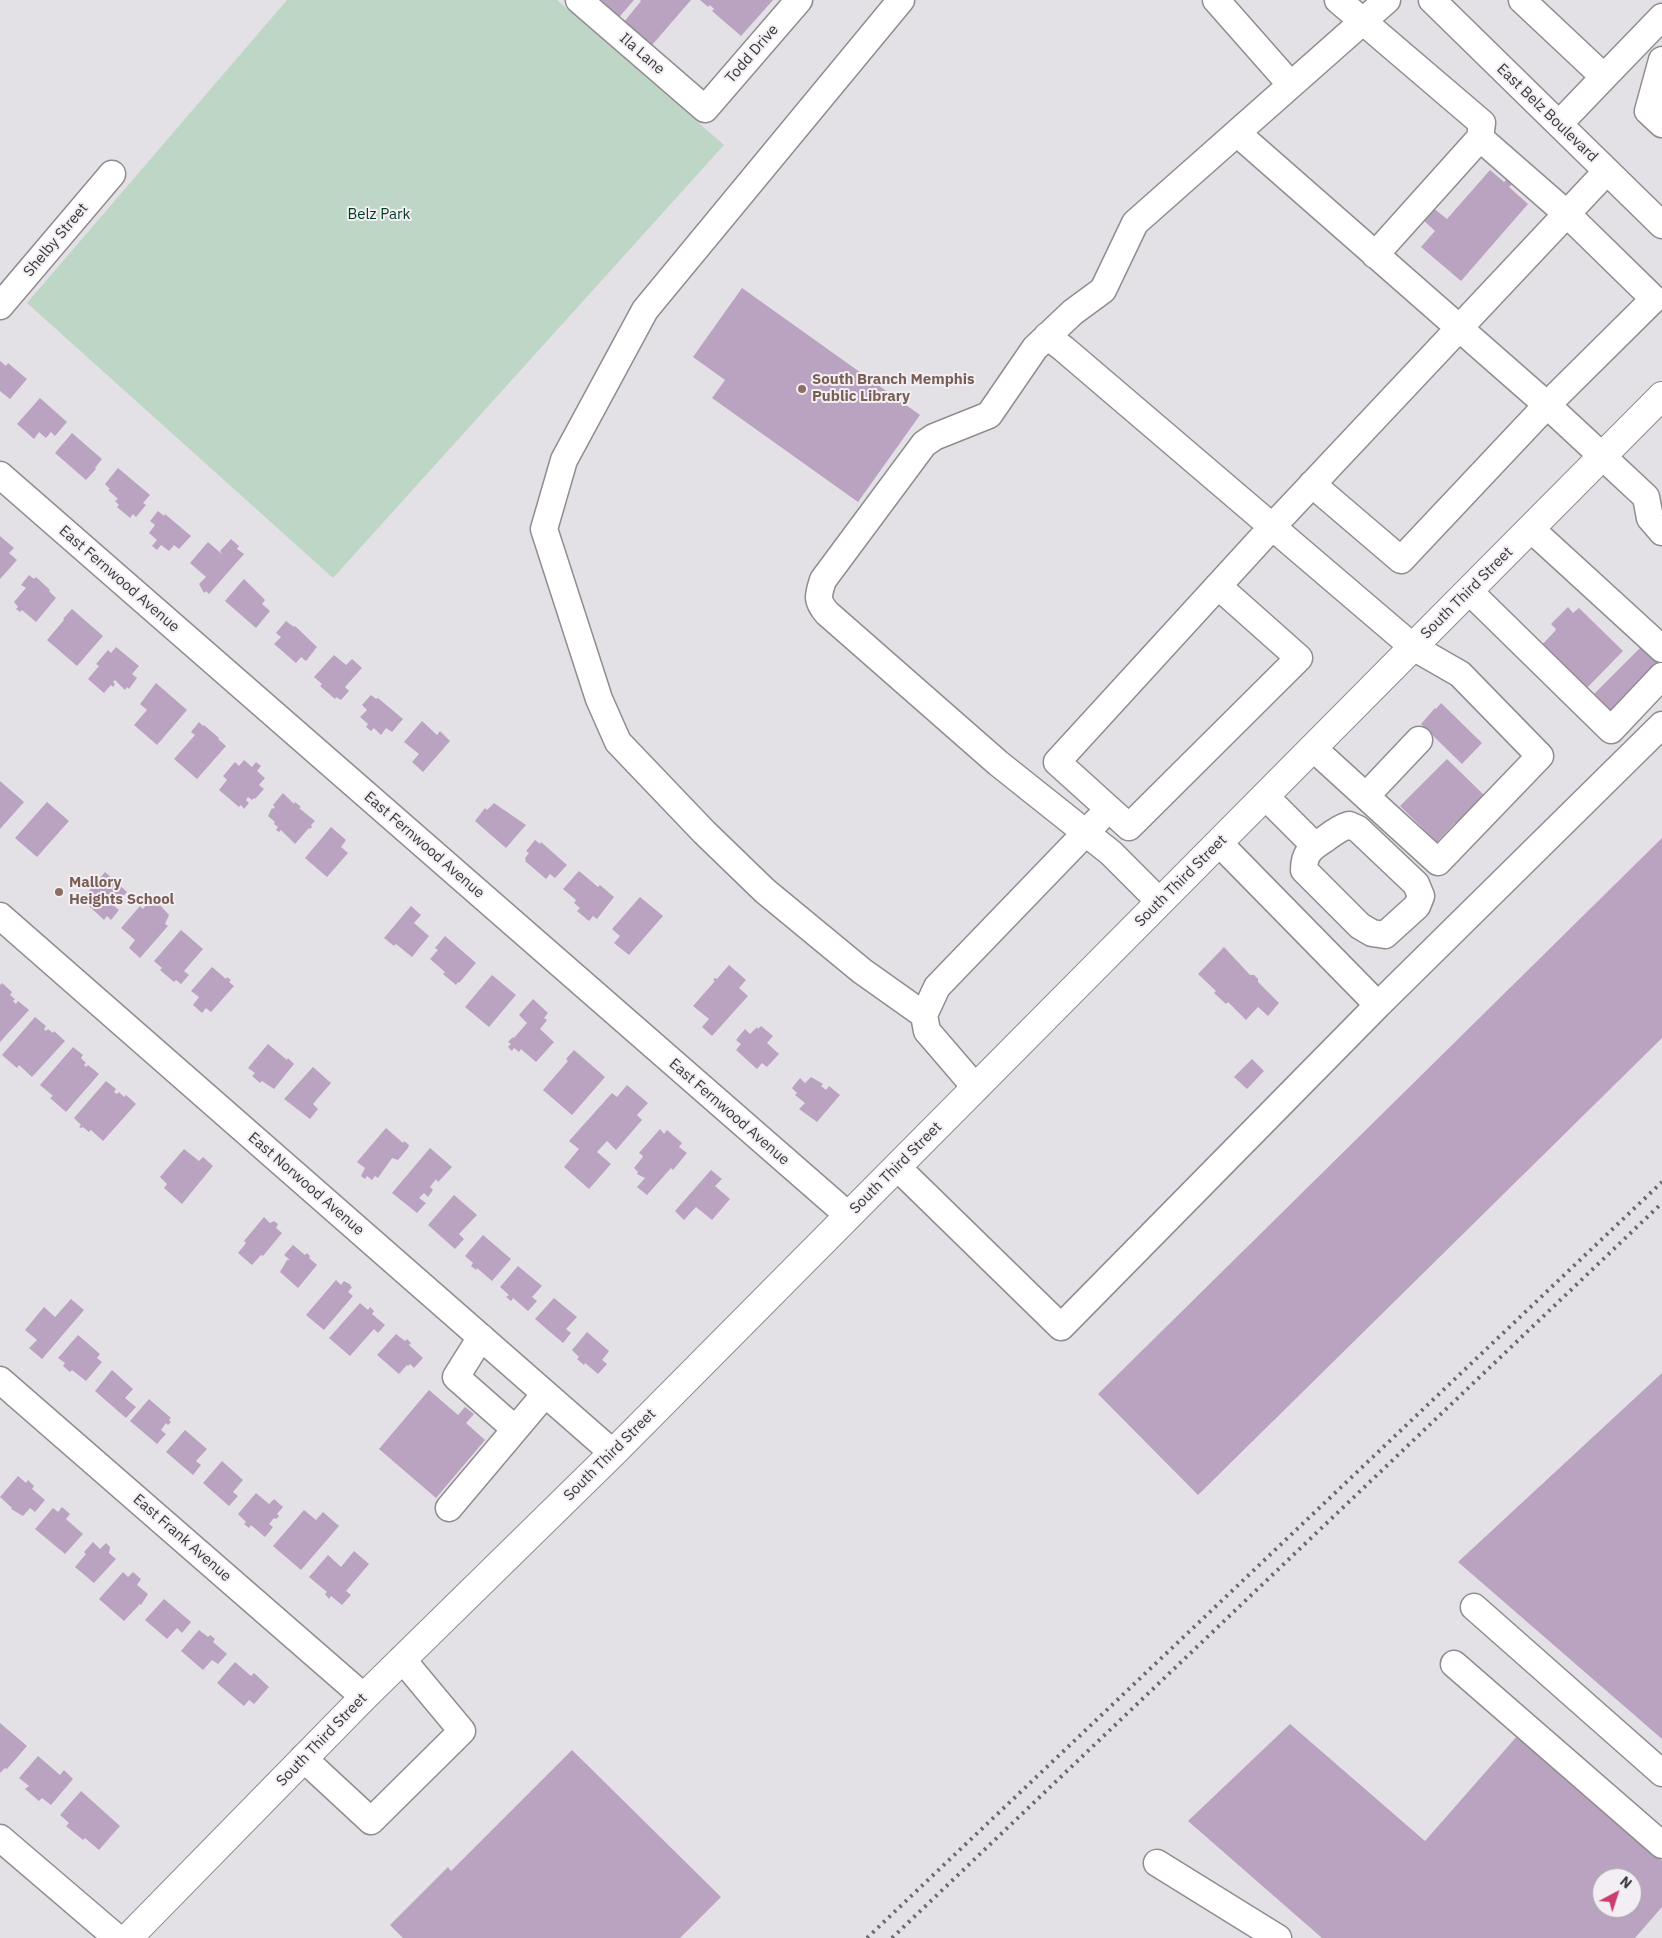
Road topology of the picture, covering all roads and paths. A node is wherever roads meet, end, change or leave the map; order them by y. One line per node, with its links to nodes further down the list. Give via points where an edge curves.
1 (579, 0): 14 (street, Ila Lane)
2 (799, 0): 14 (street, Todd Drive)
3 (901, 0): 53 (street, via 645,310 564,460 544,529 599,699 618,742 765,892 862,971)
4 (1216, 0): 13 (street)
5 (1338, 0): 10 (street)
6 (1387, 0): 10 (street)
7 (1432, 0): 15 (street, East Belz Boulevard)
8 (1522, 0): 12 (street)
9 (1662, 16): 12 (street)
10 (1363, 21): 13 (street); 18 (street, via 1482,123)
11 (1662, 60): 16 (street, via 1648,111)
12 (1604, 77): 15 (street)
13 (1291, 85): 17 (street)
14 (705, 109)
15 (1559, 124): 19 (street, East Belz Boulevard)
16 (1662, 124)
17 (1237, 133): 23 (street); 26 (street, via 1135,223 1103,290)
18 (1480, 138): 21 (street); 23 (street)
19 (1607, 171): 21 (street); 22 (street, East Belz Boulevard)
20 (112, 174): 24 (street, Shelby Street)
21 (1567, 214): 25 (street); 28 (street, via 1654,299)
22 (1662, 225)
23 (1375, 255): 25 (street)
24 (0, 306)
25 (1458, 328): 28 (street); 31 (street)
26 (1047, 336): 33 (street); 47 (street, via 989,414 924,444 823,580 819,604 998,763)
27 (1662, 396): 29 (main road, South Third Street)
28 (1547, 405): 29 (street); 31 (street, via 1401,560)
29 (1602, 456): 32 (street); 34 (main road, South Third Street)
30 (0, 475): 56 (street, East Fernwood Avenue)
31 (1312, 484): 33 (street)
32 (1654, 489): 35 (street, via 1650,518)
33 (1272, 527): 36 (street); 38 (street)
34 (1531, 529): 37 (main road, South Third Street); 39 (street)
35 (1662, 532)
36 (1218, 586): 46 (street, via 1057,762); 46 (street, via 1299,658 1129,827)
37 (1469, 591): 38 (main road, South Third Street); 40 (street, via 1611,730)
38 (1413, 647): 43 (main road, South Third Street); 45 (street, via 1460,674 1540,756 1438,862)
39 (1662, 649)
40 (1662, 676)
41 (1662, 725): 52 (street)
42 (1419, 740): 45 (street)
43 (1313, 748): 44 (main road, South Third Street); 45 (street)
44 (1265, 796): 48 (main road, South Third Street); 49 (street)
45 (1366, 796)
46 (1108, 808): 47 (street)
47 (1085, 833): 50 (street, via 1111,853); 53 (street, via 937,986)
48 (1219, 843): 50 (main road, South Third Street); 52 (street)
49 (1314, 845): 49 (street, via 1304,860 1304,870 1360,926 1372,933 1385,935 1417,906 1421,896 1416,884 1358,829 1348,824)
50 (1160, 902): 54 (main road, South Third Street)
51 (0, 916): 57 (street, East Norwood Avenue)
52 (1378, 1005): 55 (street, via 1061,1327)
53 (924, 1015): 54 (street, via 927,1031)
54 (976, 1088): 55 (main road, South Third Street)
55 (897, 1168): 56 (main road, South Third Street)
56 (848, 1216): 61 (main road, South Third Street)
57 (481, 1337): 59 (street, East Norwood Avenue); 60 (street, via 456,1377)
58 (0, 1380): 66 (street, East Frank Avenue)
59 (545, 1394): 60 (street); 61 (street, East Norwood Avenue)
60 (515, 1429): 62 (street)
61 (613, 1453): 64 (main road, South Third Street)
62 (449, 1508)
63 (1474, 1607): 68 (street)
64 (402, 1659): 66 (main road, South Third Street); 67 (street, via 462,1732 371,1821)
65 (1454, 1664): 70 (street)
66 (364, 1696): 67 (main road, South Third Street)
67 (304, 1758): 73 (main road, South Third Street)
68 (1662, 1773)
69 (0, 1838): 72 (street)
70 (1662, 1846)
71 (1158, 1863): 74 (street)
72 (117, 1938)
73 (128, 1938)
74 (1278, 1938)

